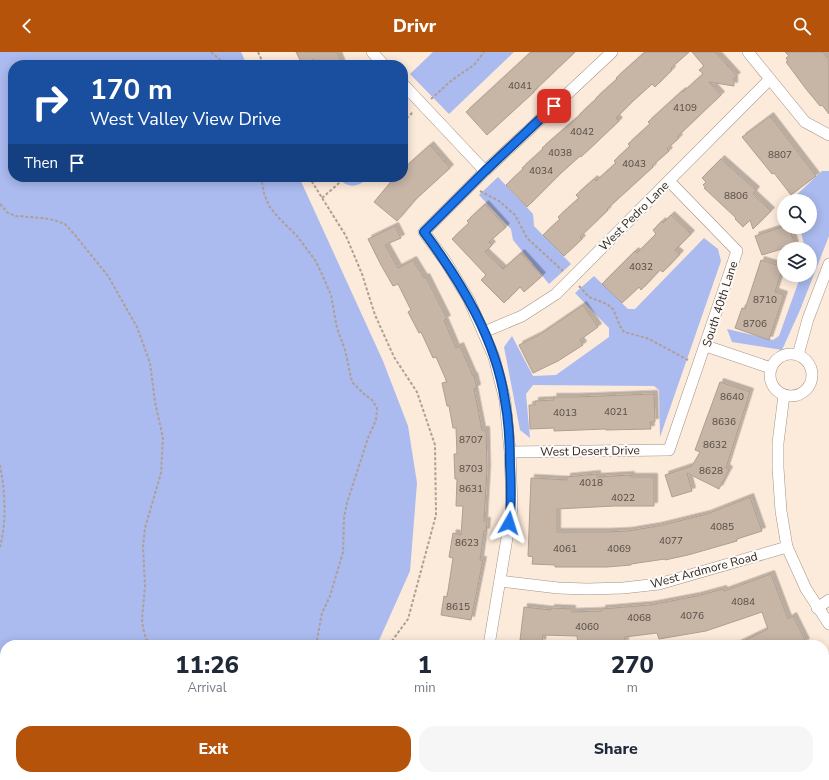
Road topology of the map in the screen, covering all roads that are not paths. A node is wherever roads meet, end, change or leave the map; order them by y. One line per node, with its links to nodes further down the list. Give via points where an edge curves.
1 (372, 52): 4 (street)
2 (612, 52): 8 (street)
3 (748, 52): 5 (street)
4 (379, 60)
5 (770, 78): 7 (street, via 805,122); 9 (street, West Pedro Lane)
6 (408, 90): 8 (street)
7 (829, 135)
8 (485, 171): 11 (street, via 424,232 446,262)
9 (669, 181): 11 (street, West Pedro Lane, via 556,294 522,316); 12 (street, South 40th Lane, via 737,251)
10 (829, 264): 13 (street)
11 (484, 332): 17 (street, via 494,357 505,400)
12 (706, 346): 14 (street); 16 (street, South 40th Lane)
13 (798, 355): 14 (street, via 785,355 774,362); 15 (street, via 804,358 812,369 811,383 803,393 790,397)
14 (771, 368): 15 (street, via 771,381 778,392)
15 (784, 395): 18 (street, via 778,443 778,468)
16 (669, 450): 17 (street, West Desert Drive)
17 (510, 452): 19 (street, via 512,508)
18 (787, 547): 19 (street, West Ardmore Road, via 659,584 588,589); 21 (street)
19 (500, 581): 23 (street)
20 (829, 600): 21 (street)
21 (817, 608): 22 (street)
22 (829, 624)
23 (490, 640)

